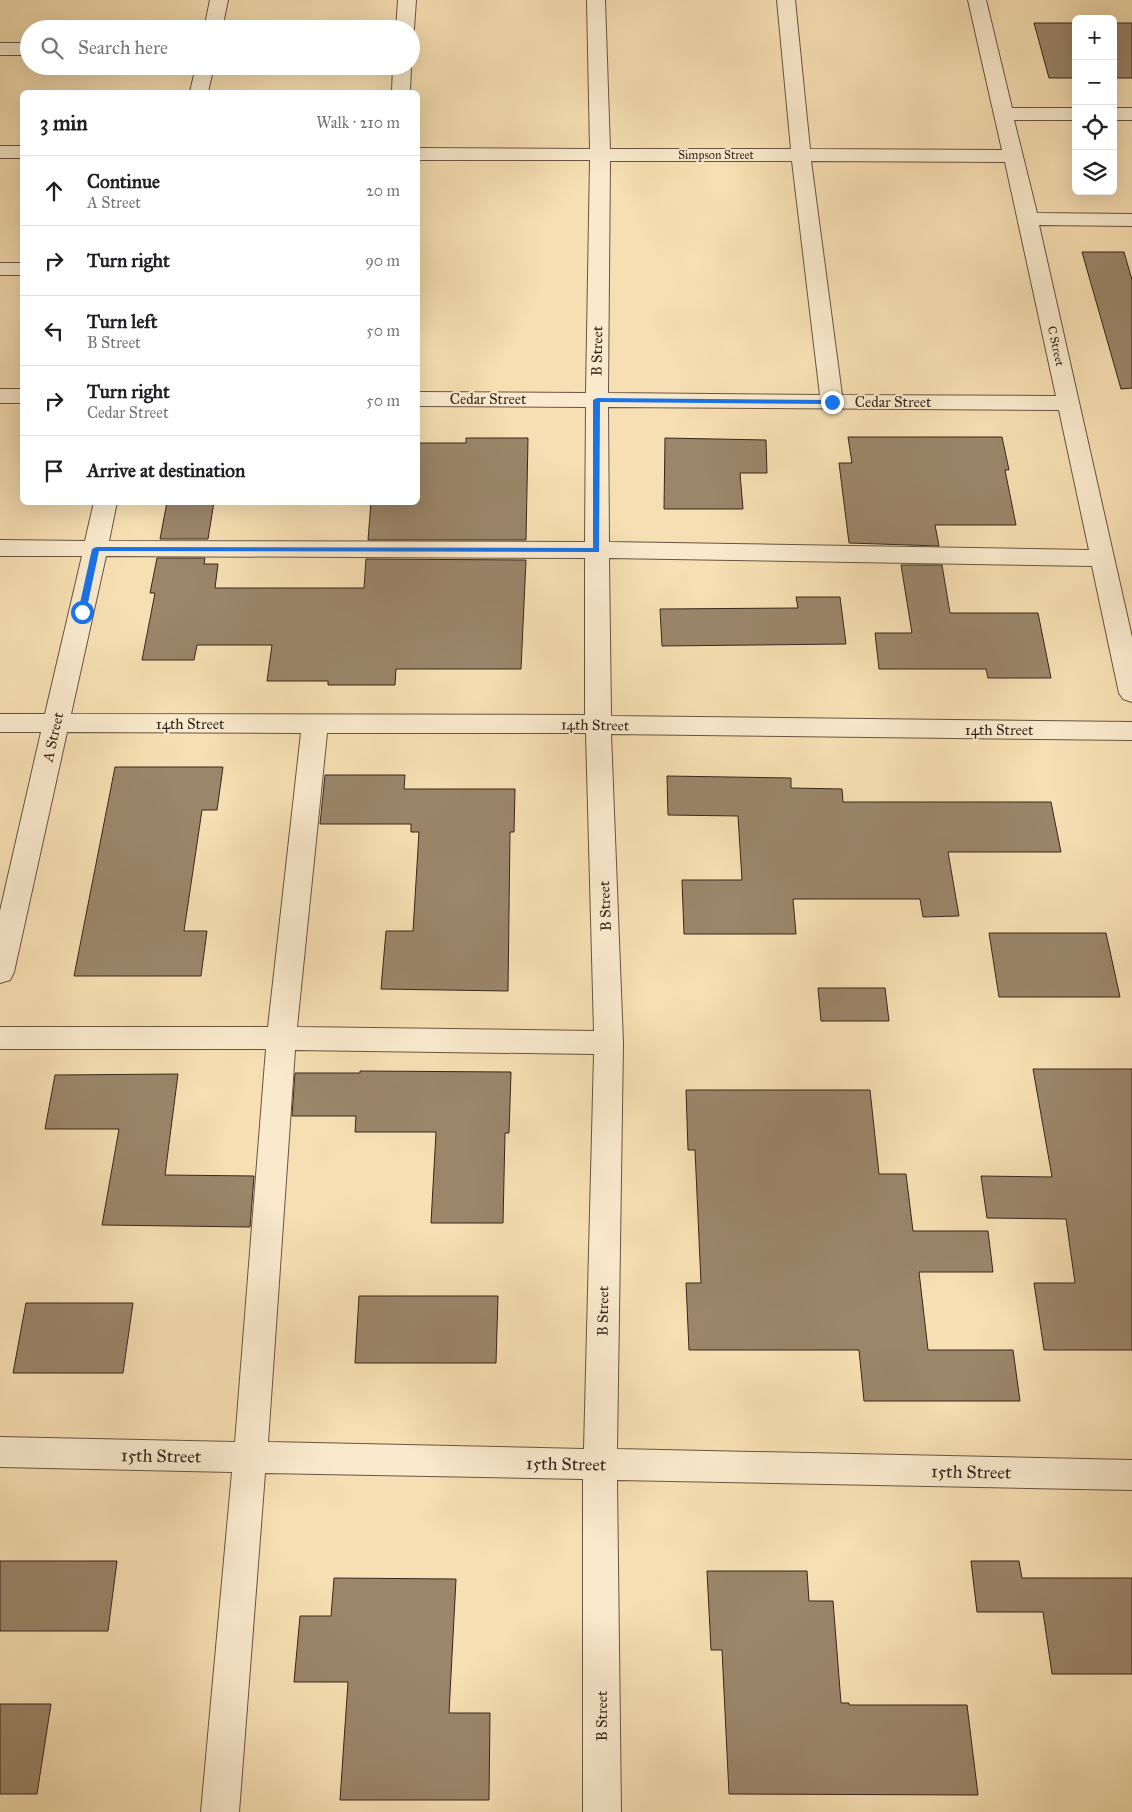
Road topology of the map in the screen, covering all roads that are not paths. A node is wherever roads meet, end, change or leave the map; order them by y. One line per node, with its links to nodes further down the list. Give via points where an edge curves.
1 (219, 0): 6 (street)
2 (407, 0): 7 (street)
3 (596, 0): 21 (street, B Street)
4 (786, 0): 22 (street)
5 (977, 0): 14 (street, C Street)
6 (215, 20)
7 (406, 20)
8 (0, 49): 9 (street)
9 (20, 49)
10 (203, 75): 12 (street)
11 (401, 75): 13 (street)
12 (199, 90)
13 (400, 90)
14 (1004, 114): 15 (street); 23 (street, C Street)
15 (1072, 114)
16 (1117, 114): 17 (street)
17 (1132, 114)
18 (0, 152): 19 (street)
19 (20, 152)
20 (420, 154): 21 (street, Simpson Street)
21 (600, 155): 22 (street, Simpson Street); 31 (street, B Street)
22 (801, 156): 23 (street, Simpson Street); 32 (street)
23 (1014, 156): 24 (street, C Street)
24 (1028, 219): 25 (street); 33 (street, C Street)
25 (1132, 220)
26 (0, 269): 27 (street)
27 (20, 269)
28 (0, 396): 29 (street)
29 (20, 396)
30 (420, 399): 31 (street, Cedar Street)
31 (597, 400): 32 (street, Cedar Street); 37 (street, B Street)
32 (832, 402): 33 (street, Cedar Street)
33 (1069, 403): 38 (street, C Street)
34 (105, 505): 36 (street, A Street)
35 (0, 548): 36 (street)
36 (96, 549): 37 (street); 42 (street, A Street)
37 (597, 550): 38 (street); 43 (street, B Street)
38 (1101, 558): 39 (street, C Street)
39 (1132, 693)
40 (0, 723): 42 (street, 14th Street)
41 (315, 723): 42 (street, 14th Street); 43 (street, 14th Street); 47 (street)
42 (57, 724): 45 (street, A Street)
43 (598, 725): 44 (street, 14th Street); 48 (street, B Street)
44 (1132, 731)
45 (0, 972)
46 (0, 1038): 47 (street)
47 (281, 1038): 48 (street); 50 (street)
48 (609, 1043): 51 (street, B Street)
49 (0, 1452): 50 (street, 15th Street)
50 (250, 1458): 51 (street, 15th Street); 53 (street)
51 (600, 1464): 52 (street, 15th Street); 54 (street, B Street)
52 (1132, 1475)
53 (220, 1812)
54 (602, 1812)

